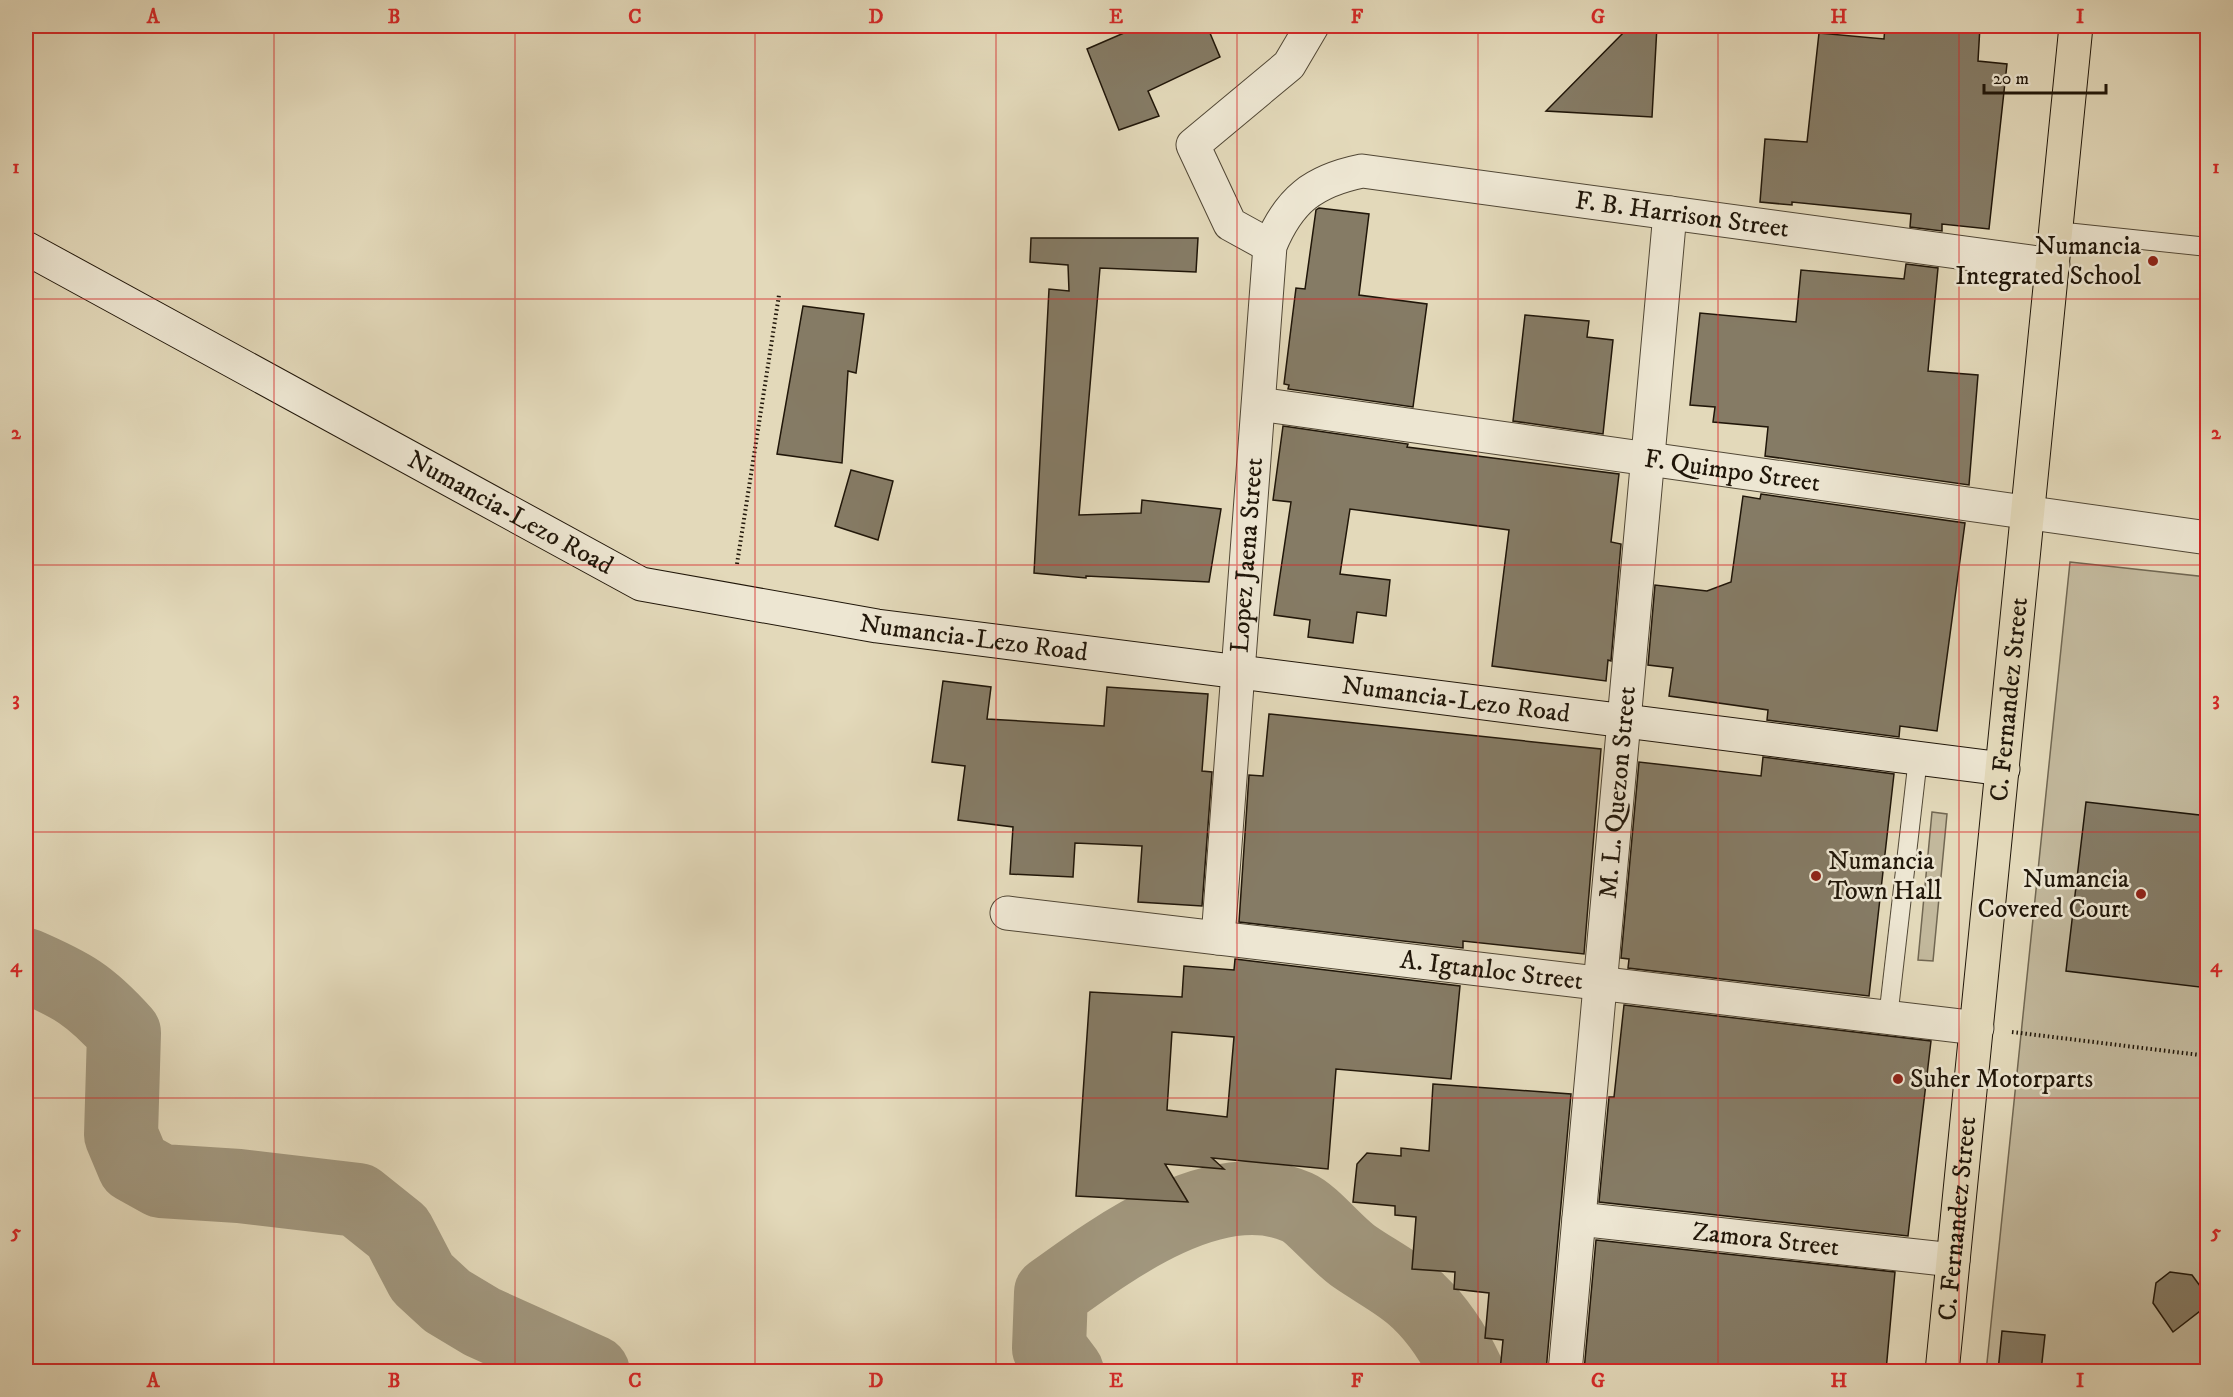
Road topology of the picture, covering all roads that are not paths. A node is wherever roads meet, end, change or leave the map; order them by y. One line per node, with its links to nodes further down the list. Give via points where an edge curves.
1 (1312, 26): 6 (street, via 1289,65 1193,145 1230,224)
2 (2076, 26): 5 (main road, C. Fernandez Street)
3 (1314, 187): 4 (street, F. B. Harrison Street, via 1337,176 1362,171); 6 (street, Lopez Jaena Street, via 1280,223)
4 (1670, 213): 9 (street, F. B. Harrison Street); 11 (street, M. L. Quezon Street)
5 (2056, 231): 7 (lane); 9 (main road, C. Fernandez Street)
6 (1270, 246): 10 (street, Lopez Jaena Street)
7 (2208, 247)
8 (26, 248): 14 (street, Numancia-Lezo Road, via 641,584 877,626)
9 (2053, 265): 12 (main road, C. Fernandez Street)
10 (1259, 404): 11 (street, F. Quimpo Street); 14 (street, Lopez Jaena Street)
11 (1648, 459): 12 (street, F. Quimpo Street); 15 (street, M. L. Quezon Street)
12 (2028, 511): 13 (street, F. Quimpo Street); 17 (main road, C. Fernandez Street)
13 (2208, 538)
14 (1239, 674): 15 (street, Numancia-Lezo Road); 19 (street, Lopez Jaena Street)
15 (1624, 721): 16 (street, Numancia-Lezo Road); 20 (street, M. L. Quezon Street)
16 (1918, 758): 17 (street, Numancia-Lezo Road); 21 (lane)
17 (2003, 769): 22 (main road, C. Fernandez Street)
18 (1007, 913): 19 (street, A. Igtanloc Street)
19 (1218, 938): 20 (street, A. Igtanloc Street)
20 (1601, 984): 21 (street, A. Igtanloc Street); 23 (street, M. L. Quezon Street)
21 (1888, 1018): 22 (street, A. Igtanloc Street)
22 (1977, 1028): 24 (main road, C. Fernandez Street)
23 (1579, 1219): 24 (street, Zamora Street); 25 (street, M. L. Quezon Street)
24 (1953, 1260): 26 (main road, C. Fernandez Street)
25 (1565, 1371)
26 (1942, 1371)

